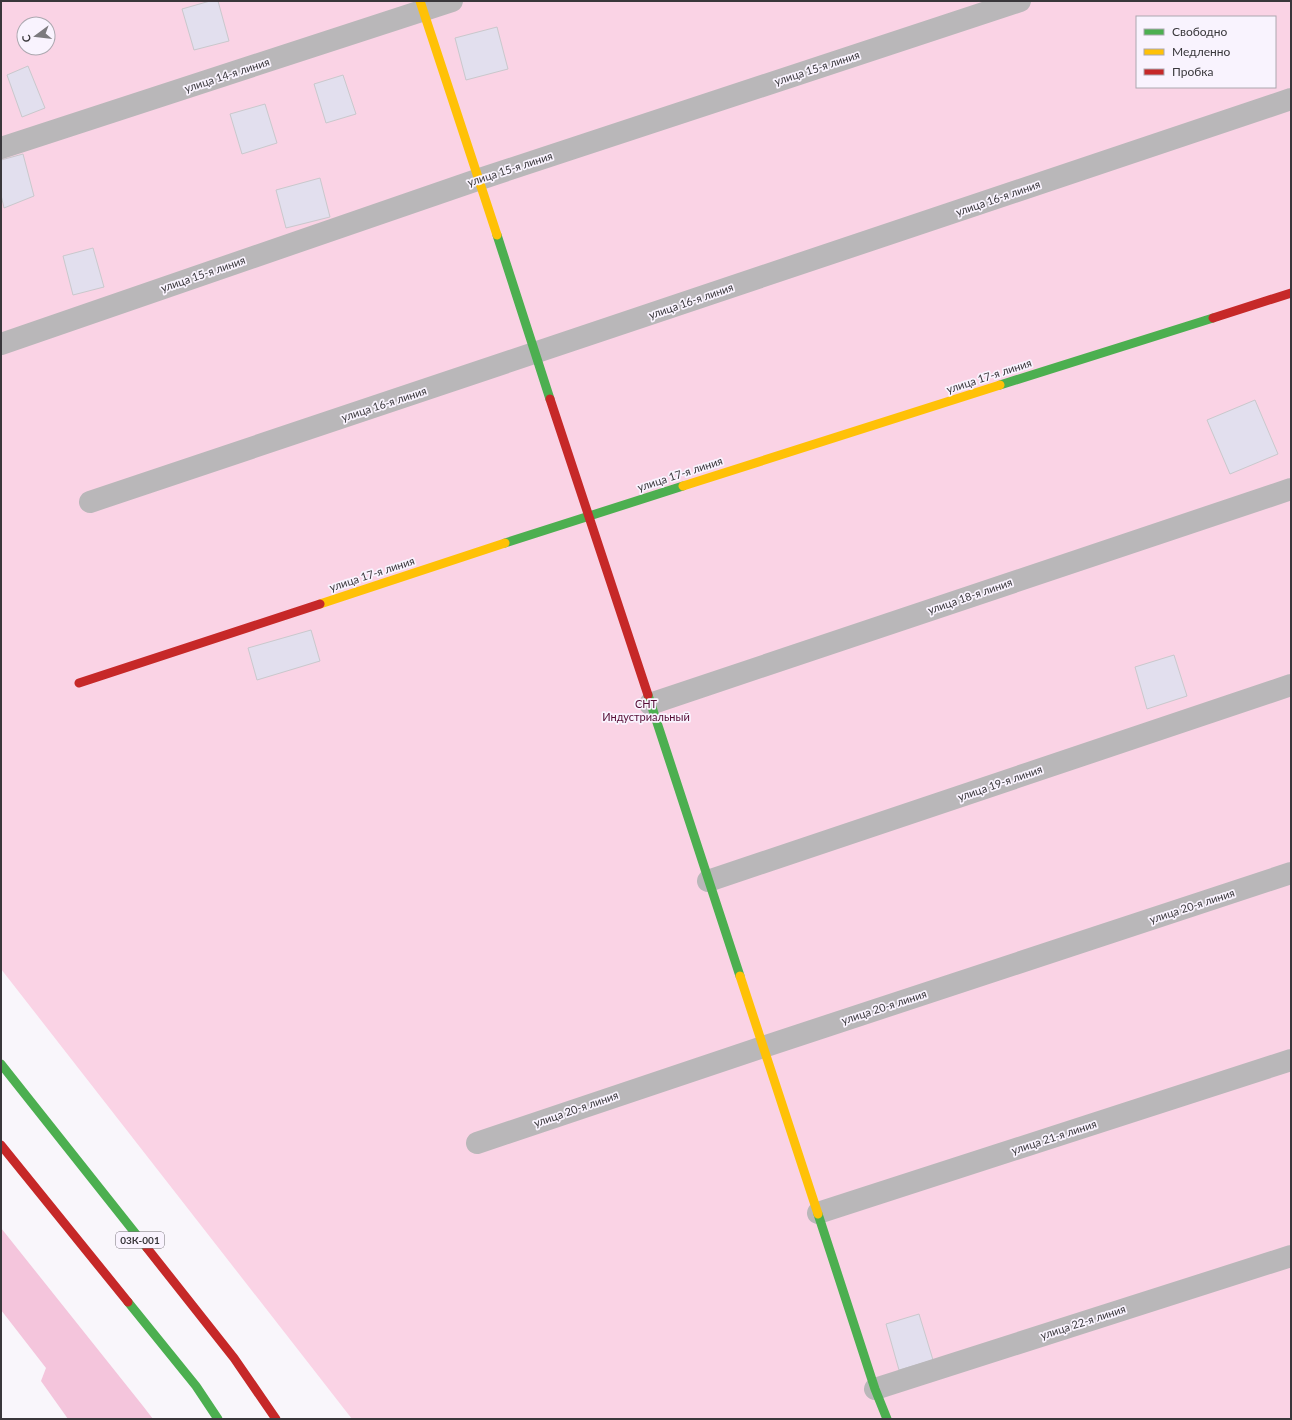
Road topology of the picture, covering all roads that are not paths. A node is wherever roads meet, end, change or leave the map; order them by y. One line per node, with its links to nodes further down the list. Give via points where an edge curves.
1 (452, 1): 3 (street, улица 14-я линия)
2 (1020, 1): 6 (street, улица 15-я линия)
3 (421, 6): 5 (street, улица 14-я линия); 6 (street)
4 (1291, 99): 9 (street, улица 16-я линия)
5 (1, 148)
6 (477, 180): 8 (street, улица 15-я линия); 9 (street)
7 (1291, 293): 12 (street, улица 17-я линия)
8 (1, 344)
9 (535, 354): 11 (street, улица 16-я линия); 12 (street)
10 (1291, 489): 15 (street, улица 18-я линия)
11 (90, 502)
12 (588, 516): 13 (street, улица 17-я линия); 15 (street)
13 (78, 683)
14 (1291, 685): 17 (street, улица 19-я линия)
15 (650, 704): 17 (street)
16 (1291, 874): 18 (street, улица 20-я линия)
17 (708, 881): 18 (street)
18 (763, 1047): 21 (street, улица 20-я линия); 23 (street)
19 (1291, 1060): 23 (street, улица 21-я линия)
20 (1, 1064): 27 (street, 03К-001, via 234,1358)
21 (477, 1143)
22 (1, 1145): 26 (street, via 196,1386)
23 (818, 1213): 25 (street)
24 (1291, 1256): 25 (street, улица 22-я линия)
25 (875, 1389): 28 (street)
26 (218, 1419)
27 (276, 1419)
28 (887, 1419)

